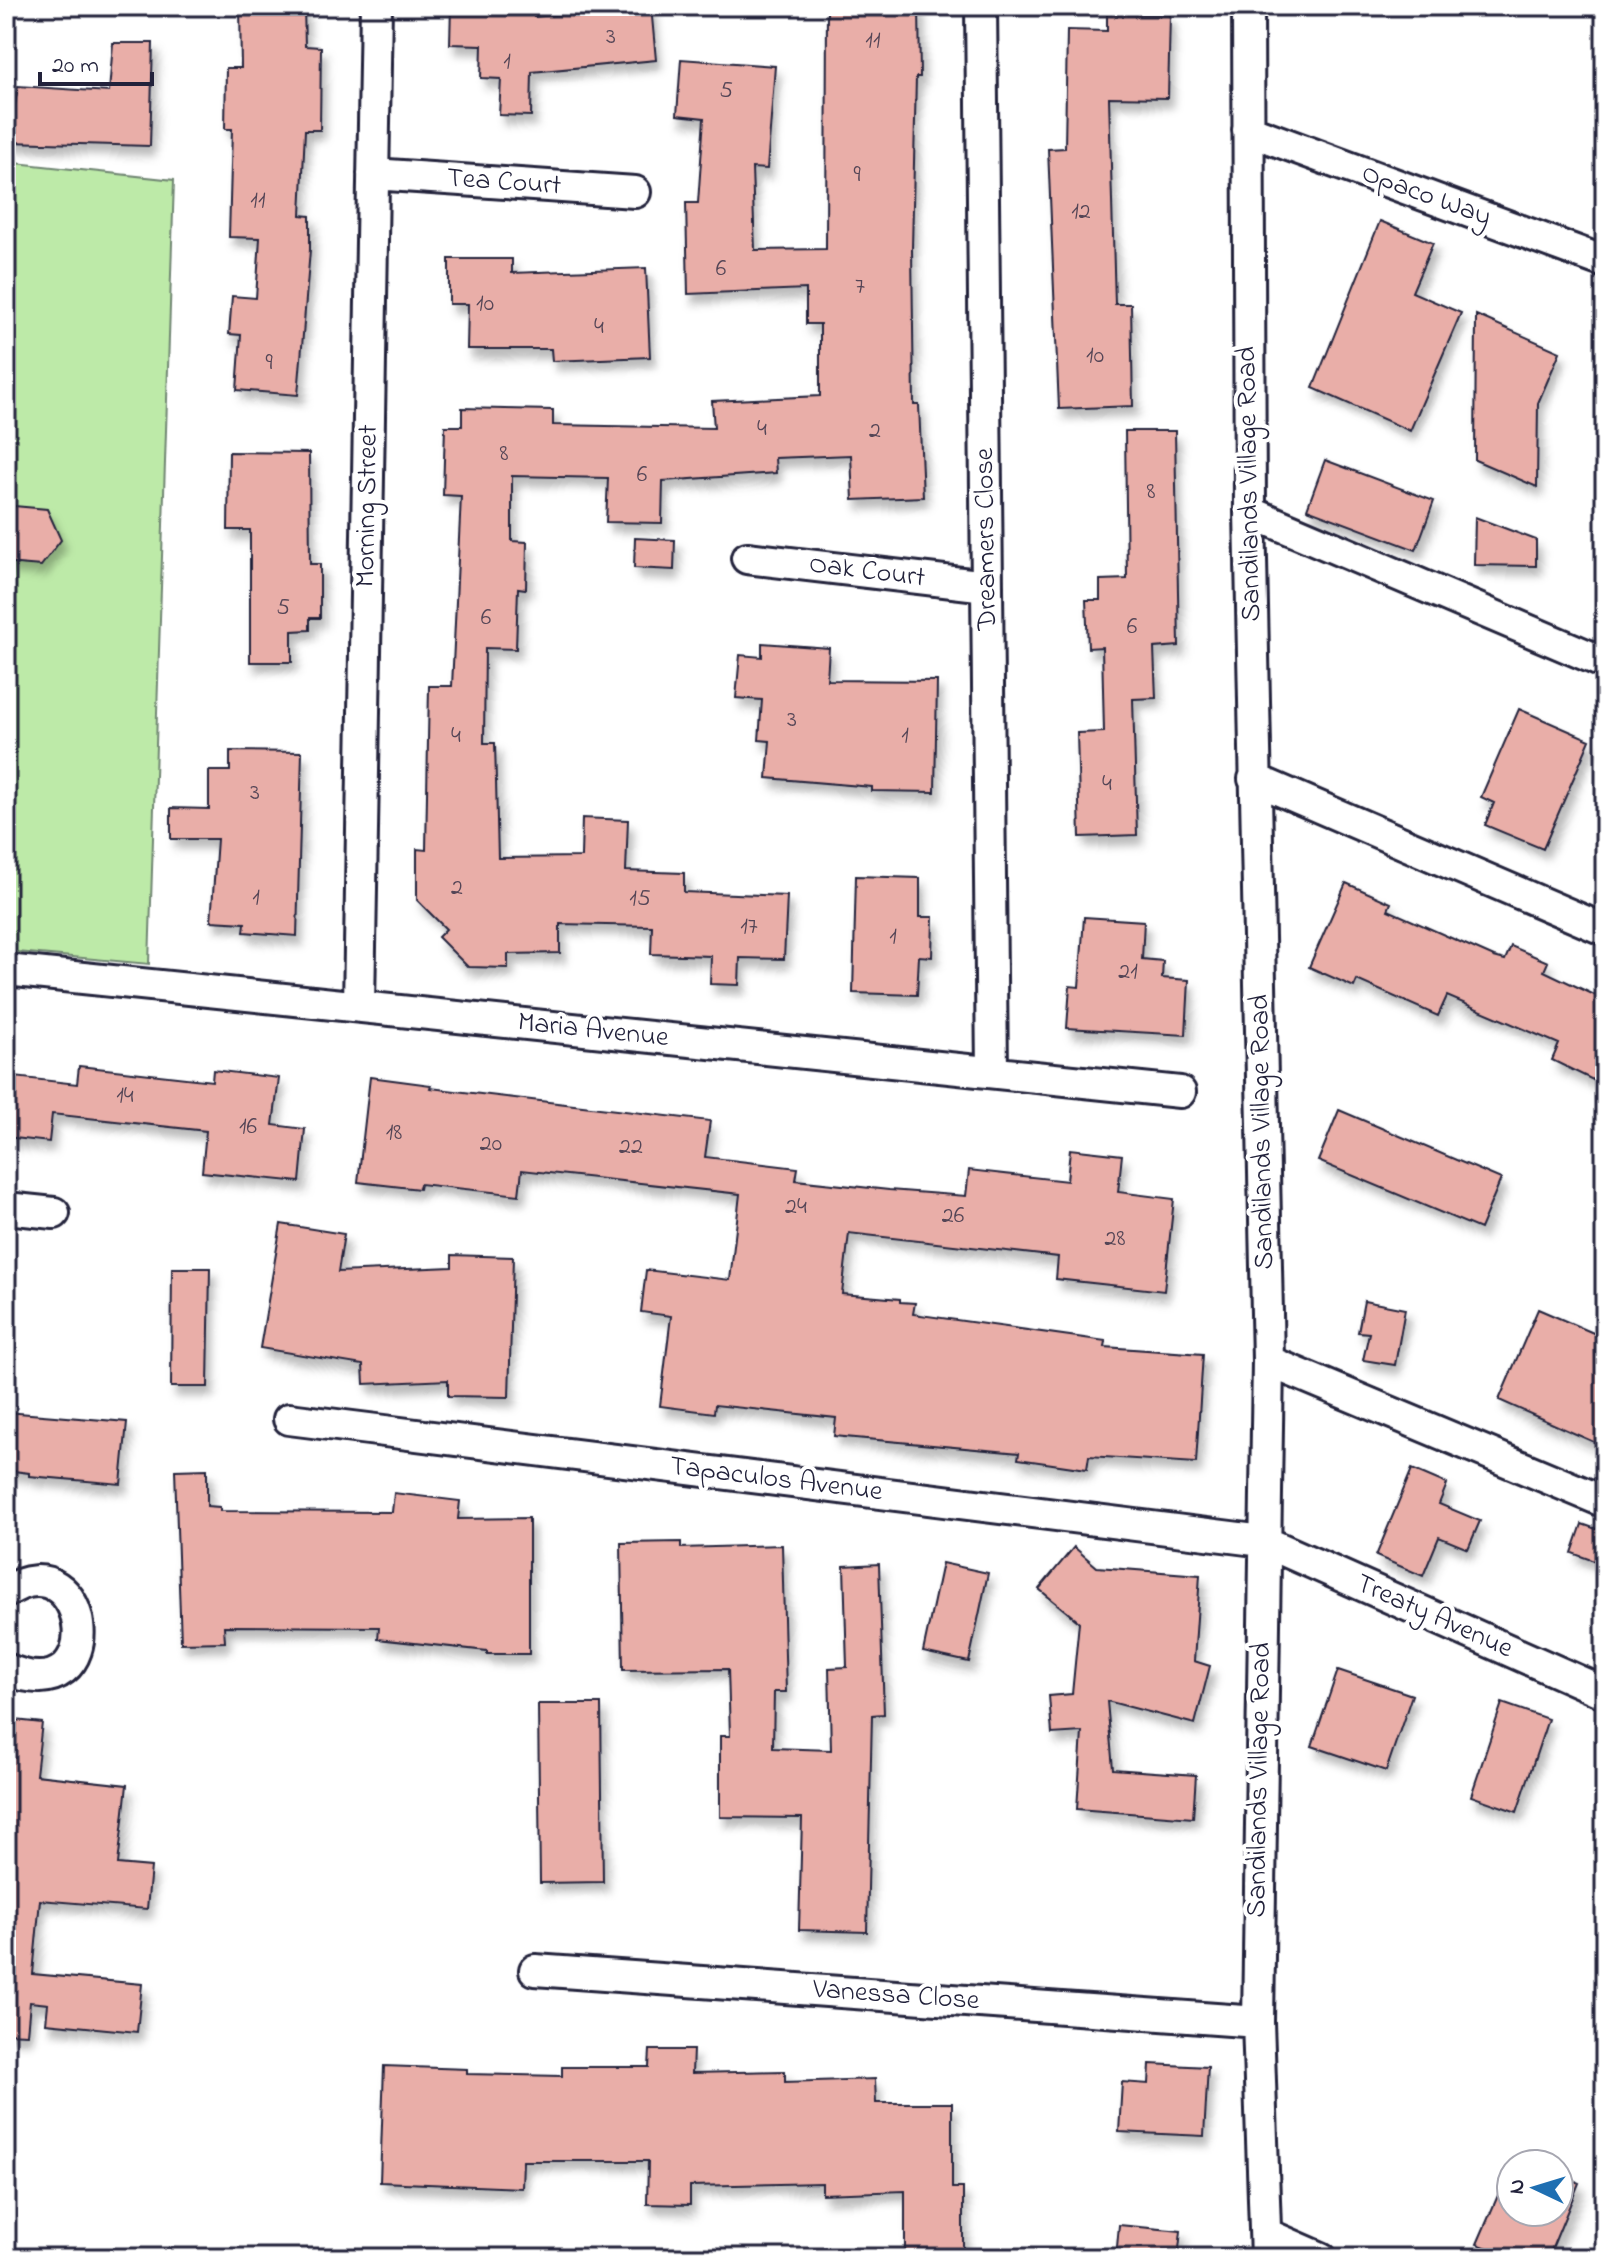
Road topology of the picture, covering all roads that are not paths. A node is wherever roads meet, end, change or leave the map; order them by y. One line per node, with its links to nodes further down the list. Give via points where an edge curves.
1 (376, 6): 5 (street, Morning Street)
2 (981, 6): 10 (street, Dreamers Close)
3 (1248, 6): 4 (street, Sandilands Village Road)
4 (1248, 130): 7 (street, Opaco Way); 8 (street, Sandilands Village Road)
5 (373, 174): 6 (street, Tea Court); 15 (street, Morning Street)
6 (635, 192)
7 (1605, 262)
8 (1250, 512): 11 (street); 12 (street, Sandilands Village Road)
9 (747, 558): 10 (street, Oak Court)
10 (987, 586): 16 (street, Dreamers Close)
11 (1605, 663)
12 (1254, 779): 13 (street); 20 (street, Sandilands Village Road)
13 (1605, 930)
14 (6, 970): 15 (street, Maria Avenue)
15 (359, 1006): 16 (street, Maria Avenue)
16 (992, 1072): 17 (street, Maria Avenue)
17 (1180, 1092)
18 (6, 1208): 19 (street)
19 (54, 1213)
20 (1268, 1361): 22 (street); 23 (street, Sandilands Village Road)
21 (289, 1419): 23 (street, Tapaculos Avenue)
22 (1605, 1502)
23 (1263, 1541): 26 (street, Treaty Avenue); 28 (street, Sandilands Village Road)
24 (6, 1592): 25 (street, via 26,1582 45,1583 74,1605 80,1622 72,1658 59,1671 41,1677)
25 (6, 1669)
26 (1605, 1693)
27 (535, 1970): 28 (street, Vanessa Close)
28 (1258, 2022): 29 (street, Sandilands Village Road)
29 (1266, 2246): 30 (street)
30 (1321, 2258)

